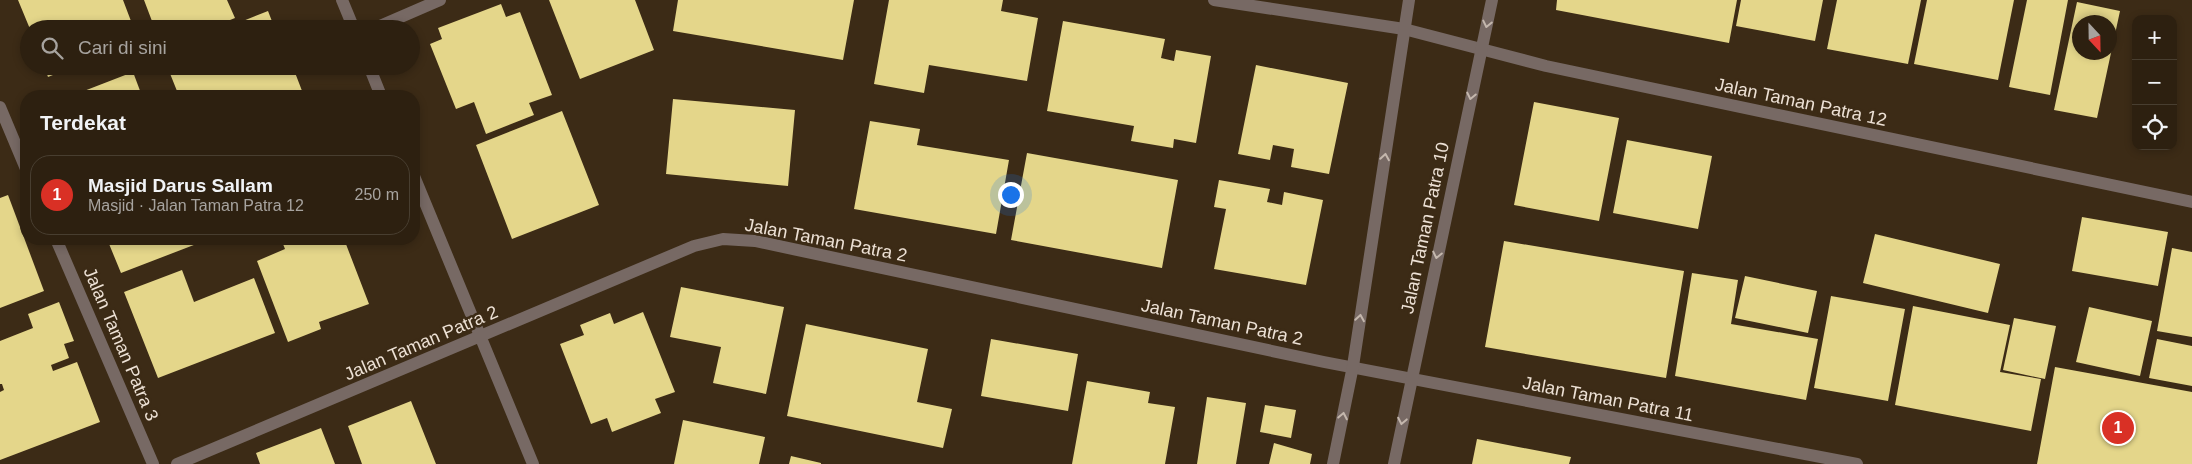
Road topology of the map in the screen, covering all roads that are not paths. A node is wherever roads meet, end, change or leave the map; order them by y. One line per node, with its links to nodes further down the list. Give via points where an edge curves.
1 (342, 0): 6 (street)
2 (440, 0): 7 (street)
3 (1214, 0): 8 (street, Jalan Taman Patra 12)
4 (1409, 0): 8 (street)
5 (1492, 0): 9 (street, Jalan Taman Patra 10, one-way to 9)
6 (350, 20)
7 (394, 20)
8 (1404, 29): 9 (street, Jalan Taman Patra 12); 19 (street, one-way to 8)
9 (1482, 49): 16 (street, Jalan Taman Patra 12, via 1546,66); 20 (street, Jalan Taman Patra 10, one-way to 20)
10 (373, 75): 11 (street)
11 (379, 90)
12 (0, 107): 13 (street)
13 (6, 135): 14 (street)
14 (20, 158)
15 (420, 191): 18 (street)
16 (2192, 202)
17 (59, 245): 21 (street, Jalan Taman Patra 3)
18 (480, 338): 19 (street, Jalan Taman Patra 2, via 694,246 723,239 755,241); 22 (street, Jalan Taman Patra 2); 23 (street)
19 (1353, 366): 20 (street, Jalan Taman Patra 11); 24 (street, one-way to 19)
20 (1410, 379): 25 (street, Jalan Taman Patra 10, one-way to 25); 26 (street, Jalan Taman Patra 11)
21 (153, 464)
22 (177, 464)
23 (533, 464)
24 (1333, 464)
25 (1394, 464)
26 (1857, 464)

